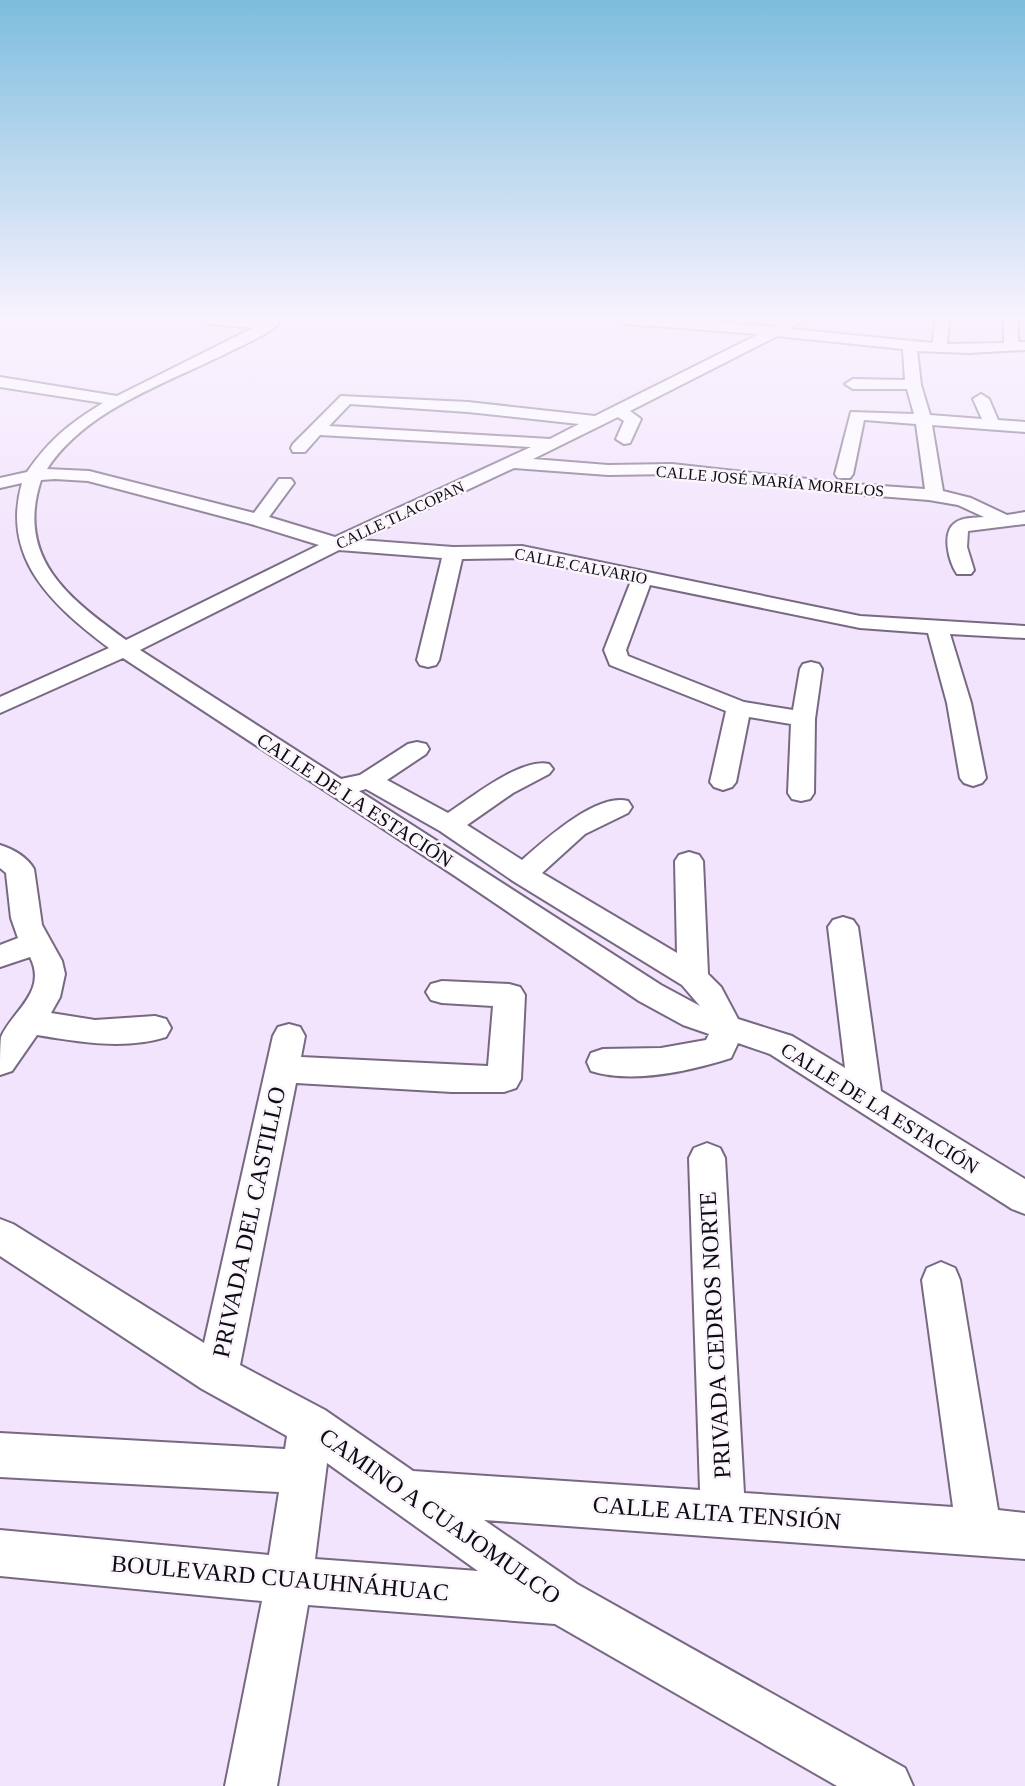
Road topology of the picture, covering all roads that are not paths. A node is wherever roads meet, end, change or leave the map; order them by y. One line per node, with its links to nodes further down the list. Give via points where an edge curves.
1 (111, 403): 17 (street, CALLE DE LA ESTACIÓN, via 57,442)
2 (342, 403): 12 (street)
3 (412, 403): 9 (street)
4 (631, 403): 7 (street, CALLE TLACOPAN)
5 (918, 403): 8 (street)
6 (983, 403): 10 (street)
7 (618, 410): 9 (street, CALLE TLACOPAN); 13 (street, via 633,419)
8 (922, 418): 10 (street); 18 (street, via 857,415); 21 (street)
9 (598, 421): 14 (street, CALLE TLACOPAN)
10 (992, 424): 11 (street)
11 (1025, 427)
12 (316, 430): 14 (street); 15 (street)
13 (624, 439)
14 (554, 443): 16 (street, CALLE TLACOPAN)
15 (299, 448)
16 (509, 463): 21 (street, CALLE JOSÉ MARÍA MORELOS, via 609,470 669,468 858,490); 26 (street, CALLE TLACOPAN)
17 (35, 474): 19 (street, CALLE CALVARIO); 25 (street, CALLE CALVARIO, via 88,476); 32 (street, CALLE DE LA ESTACIÓN, via 25,505 28,548 50,587)
18 (844, 474)
19 (6, 482): 22 (street)
20 (285, 483): 25 (street)
21 (935, 494): 24 (street, CALLE JOSÉ MARÍA MORELOS, via 970,502)
22 (0, 498)
23 (1025, 518): 24 (street)
24 (1002, 519): 28 (street, via 959,529 957,547)
25 (258, 520): 26 (street, CALLE CALVARIO)
26 (336, 544): 27 (street, CALLE CALVARIO); 32 (street, CALLE TLACOPAN)
27 (453, 553): 29 (street, CALLE CALVARIO, via 522,552); 33 (street)
28 (964, 570)
29 (643, 577): 30 (street, CALLE CALVARIO, via 860,622); 36 (street, via 615,650 618,660)
30 (937, 627): 31 (street, CALLE CALVARIO); 40 (street, via 959,703)
31 (1025, 632)
32 (124, 649): 35 (street, CALLE TLACOPAN); 43 (street, CALLE DE LA ESTACIÓN)
33 (428, 660)
34 (811, 669): 37 (street)
35 (0, 706)
36 (739, 708): 37 (street); 42 (street)
37 (803, 719): 44 (street)
38 (417, 749): 41 (street)
39 (540, 769): 46 (street)
40 (973, 778)
41 (369, 780): 43 (street); 46 (street)
42 (723, 782)
43 (339, 788): 57 (street, CALLE DE LA ESTACIÓN, via 650,993 694,1017)
44 (801, 793)
45 (619, 807): 49 (street, via 576,828)
46 (449, 825): 49 (street)
47 (0, 854): 51 (street, via 20,870 27,927)
48 (688, 861): 53 (street)
49 (523, 874): 53 (street)
50 (843, 927): 60 (street)
51 (36, 943): 52 (street); 55 (street, via 50,973 47,990)
52 (0, 956)
53 (693, 977): 57 (street, via 710,995)
54 (441, 992): 65 (street, PRIVADA DEL CASTILLO, via 509,995 504,1079 452,1079 285,1052)
55 (29, 1022): 56 (street, via 95,1032); 58 (street)
56 (155, 1028)
57 (727, 1029): 59 (street, via 719,1049 687,1059); 60 (street, CALLE DE LA ESTACIÓN, via 781,1045)
58 (0, 1062)
59 (603, 1062)
60 (865, 1097): 62 (street, CALLE DE LA ESTACIÓN)
61 (707, 1158): 70 (street, PRIVADA CEDROS NORTE)
62 (1025, 1198)
63 (0, 1236): 65 (street, CAMINO A CUAJOMULCO)
64 (940, 1280): 71 (street)
65 (217, 1375): 66 (street, CAMINO A CUAJOMULCO)
66 (310, 1425): 68 (street); 69 (street, CAMINO A CUAJOMULCO)
67 (0, 1455): 68 (street)
68 (303, 1472): 74 (street)
69 (409, 1492): 70 (street, CALLE ALTA TENSIÓN); 75 (street, CAMINO A CUAJOMULCO)
70 (723, 1513): 71 (street, CALLE ALTA TENSIÓN)
71 (979, 1531): 72 (street, CALLE ALTA TENSIÓN)
72 (1025, 1536)
73 (0, 1553): 74 (street, BOULEVARD CUAUHNÁHUAC)
74 (289, 1580): 75 (street, BOULEVARD CUAUHNÁHUAC); 76 (street)
75 (560, 1601): 77 (street, CAMINO A CUAJOMULCO)
76 (251, 1786)
77 (886, 1786)

